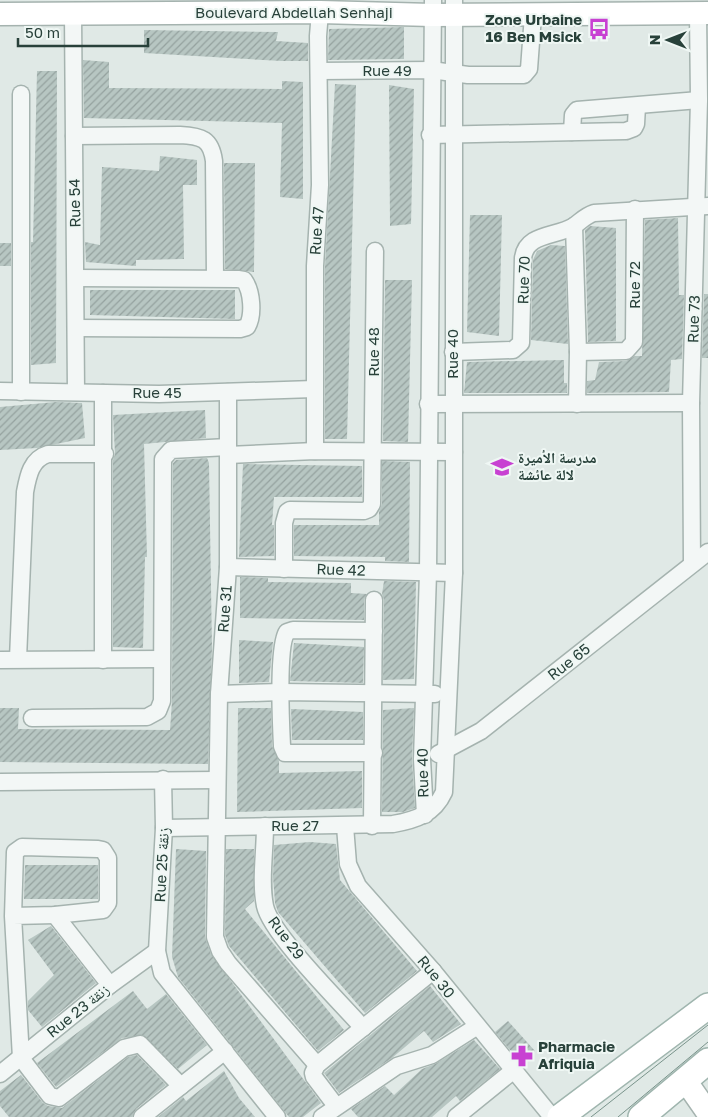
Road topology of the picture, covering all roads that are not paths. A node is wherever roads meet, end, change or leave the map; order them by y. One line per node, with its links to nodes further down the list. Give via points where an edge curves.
1 (443, 7): 2 (street, Boulevard Abdellah Senhaji); 6 (street, Boulevard Abdellah Senhaji); 7 (street, Rue 40); 9 (street, Rue 40)
2 (320, 12): 5 (street, Boulevard Abdellah Senhaji); 8 (street, Rue 47)
3 (703, 13): 6 (street, Boulevard Abdellah Senhaji); 11 (street, Rue 73)
4 (0, 14): 5 (street, Boulevard Abdellah Senhaji)
5 (72, 14): 14 (street, Rue 54)
6 (533, 15): 9 (street, Rue 49, via 527,73 521,76)
7 (431, 70): 8 (street, Rue 49); 9 (street, Rue 49); 15 (street, Rue 40)
8 (320, 71): 27 (street, Rue 47)
9 (453, 72): 16 (street, Rue 40)
10 (21, 94): 29 (street)
11 (699, 100): 12 (street); 17 (street, Rue 73)
12 (637, 106): 13 (street, via 577,110 573,115); 13 (street, via 636,124 631,130)
13 (572, 132): 16 (street)
14 (74, 136): 21 (street, Rue 54); 22 (street, via 192,136 209,144 214,162)
15 (430, 136): 16 (street); 34 (street, Rue 40)
16 (455, 136): 25 (street, Rue 40)
17 (703, 206): 18 (street, Rue 70); 23 (street, Rue 73)
18 (635, 209): 19 (street, Rue 70, via 594,213); 26 (street, Rue 72, via 636,335 629,349)
19 (574, 226): 25 (street, Rue 70, via 532,241 525,248 523,335 518,348); 26 (street)
20 (375, 251): 41 (street, Rue 48)
21 (76, 278): 22 (street); 24 (street, Rue 54)
22 (215, 278): 24 (street, via 238,279 246,283 251,318 247,327)
23 (702, 281): 33 (street, Rue 73)
24 (76, 328): 30 (street, Rue 54)
25 (453, 352): 35 (street, Rue 40)
26 (578, 352): 36 (street)
27 (314, 389): 31 (street, Rue 45); 38 (street, Rue 47)
28 (0, 391): 29 (street, Rue 45)
29 (20, 392): 30 (street, Rue 45)
30 (76, 392): 32 (street, Rue 45)
31 (228, 392): 32 (street, Rue 45); 37 (street, Rue 31)
32 (103, 393): 42 (street)
33 (691, 403): 36 (street); 44 (street, Rue 73)
34 (428, 404): 35 (street); 39 (street, Rue 40)
35 (454, 404): 36 (street); 40 (street, Rue 40)
36 (577, 404)
37 (228, 451): 38 (street); 45 (street, Rue 31); 51 (street, via 171,450 163,459)
38 (315, 451): 41 (street)
39 (428, 452): 40 (street); 41 (street); 47 (street, Rue 40)
40 (454, 452): 48 (street, Rue 40)
41 (373, 453): 46 (street, Rue 48, via 373,497 369,509 357,512 287,512)
42 (105, 454): 53 (street, via 48,454 41,456 31,467 25,492); 54 (street)
43 (708, 552): 44 (street, Rue 65)
44 (692, 564): 61 (street, Rue 65, via 481,732)
45 (228, 567): 46 (street, Rue 42); 56 (street, Rue 31)
46 (284, 569): 47 (street, Rue 42)
47 (428, 573): 48 (street, Rue 42); 58 (street, Rue 40)
48 (454, 573): 59 (street, Rue 40)
49 (374, 600): 50 (street)
50 (374, 631): 55 (street, via 287,632 283,640); 57 (street)
51 (161, 659): 54 (street); 60 (street, via 162,701 158,711 151,716)
52 (0, 660): 53 (street)
53 (18, 660): 54 (street)
54 (103, 660)
55 (281, 692): 56 (street); 57 (street); 62 (street, via 282,746 285,753)
56 (219, 694): 65 (street, Rue 31)
57 (374, 694): 58 (street); 62 (street)
58 (425, 694): 59 (street); 63 (street, Rue 40)
59 (447, 695): 61 (street, Rue 40)
60 (32, 718)
61 (446, 752): 63 (street, Rue 65); 67 (street, Rue 40, via 444,792 436,806)
62 (374, 753): 71 (street)
63 (422, 759): 67 (street, Rue 40)
64 (162, 779): 65 (street); 66 (street); 72 (street, Rue 25 زنقة)
65 (218, 780): 68 (street, Rue 31)
66 (0, 782)
67 (425, 815): 71 (street, Rue 27)
68 (217, 826): 69 (street, Rue 27); 72 (street, Rue 27); 83 (street, Rue 31, via 214,925 217,944 228,963)
69 (265, 826): 70 (street, Rue 27); 80 (street, Rue 29, via 264,892 268,915 279,934)
70 (345, 826): 71 (street, Rue 27); 76 (street, Rue 30, via 348,864 358,886)
71 (372, 826)
72 (164, 828): 75 (street, Rue 25 زنقة)
73 (55, 915): 74 (street); 74 (street, via 106,907 108,858 103,850 22,847 16,850); 77 (street)
74 (13, 916): 82 (street)
75 (157, 951): 77 (street, Rue 23 زنقة); 81 (street, Rue 25 زنقة, via 168,983)
76 (433, 971): 79 (street, Rue 30); 80 (street)
77 (110, 985): 82 (street, Rue 23 زنقة)
78 (708, 1006): 96 (main road)
79 (476, 1027): 84 (street, Rue 30); 88 (street, via 432,1055 397,1066)
80 (363, 1028): 83 (street)
81 (225, 1051): 87 (street); 92 (street, Rue 25 زنقة)
82 (21, 1058): 86 (street, Rue 23 زنقة); 87 (street, via 50,1096 59,1098 124,1048 140,1044)
83 (317, 1065): 88 (street, via 314,1077)
84 (514, 1070): 94 (street); 95 (street, Rue 30)
85 (699, 1072): 89 (main road); 90 (street)
86 (0, 1074)
87 (181, 1086): 91 (street)
88 (336, 1106): 93 (street)
89 (654, 1113)
90 (708, 1113)
91 (142, 1117)
92 (277, 1117)
93 (322, 1117)
94 (456, 1117)
95 (552, 1117)
96 (560, 1117)

